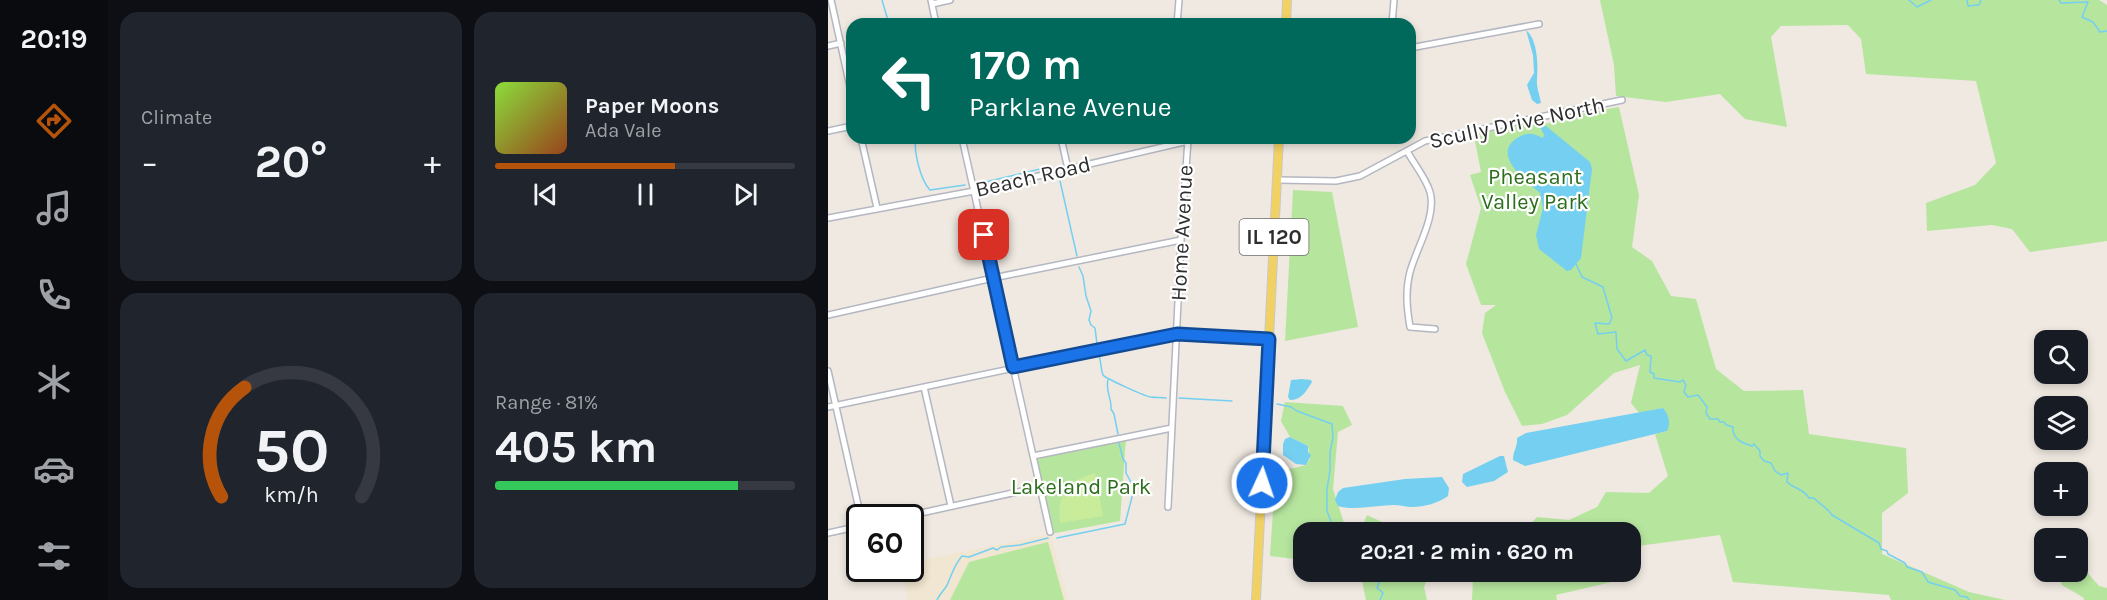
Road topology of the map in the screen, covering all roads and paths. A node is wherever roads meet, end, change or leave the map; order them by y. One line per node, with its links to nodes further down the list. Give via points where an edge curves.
1 (831, 0): 12 (street)
2 (950, 0): 6 (street)
3 (1179, 0): 8 (street)
4 (1287, 0): 9 (main road)
5 (1394, 0): 10 (street)
6 (932, 2): 7 (street)
7 (935, 18)
8 (1178, 18)
9 (1286, 18)
10 (1392, 18)
11 (1539, 24): 14 (street)
12 (840, 43): 13 (street); 15 (street)
13 (828, 46)
14 (1416, 47)
15 (846, 70)
16 (1622, 100): 25 (street, Scully Drive North, via 1425,141)
17 (846, 127): 18 (street)
18 (828, 131)
19 (862, 144): 29 (street)
20 (963, 144): 28 (street)
21 (1062, 144): 26 (street)
22 (1171, 144): 26 (street, Beach Road)
23 (1188, 144): 31 (street, Home Avenue)
24 (1279, 144): 27 (main road, IL 120)
25 (1407, 151): 27 (street, Scully Drive North, via 1360,176 1336,181); 34 (street, via 1430,193 1429,216 1408,282 1408,317 1410,327)
26 (1068, 169): 28 (street, Beach Road)
27 (1277, 180): 36 (main road, IL 120)
28 (974, 191): 29 (street, Beach Road); 32 (street)
29 (877, 208): 30 (street, Beach Road)
30 (828, 218)
31 (1181, 240): 32 (street); 35 (street, Home Avenue)
32 (993, 278): 33 (street); 37 (street)
33 (828, 315)
34 (1435, 329)
35 (1177, 334): 36 (street); 37 (street); 42 (street, Home Avenue)
36 (1269, 339): 52 (main road, IL 120)
37 (1013, 367): 39 (street); 43 (street)
38 (828, 371): 40 (street)
39 (924, 387): 40 (street); 46 (street)
40 (836, 405): 41 (street); 45 (street)
41 (828, 407)
42 (1172, 428): 43 (street); 47 (street, Home Avenue)
43 (1033, 456): 44 (street)
44 (1040, 487): 46 (street); 51 (street)
45 (858, 504)
46 (951, 506): 48 (street)
47 (1168, 507)
48 (924, 512)
49 (846, 529): 50 (street)
50 (828, 532)
51 (1050, 532)
52 (1256, 600)

